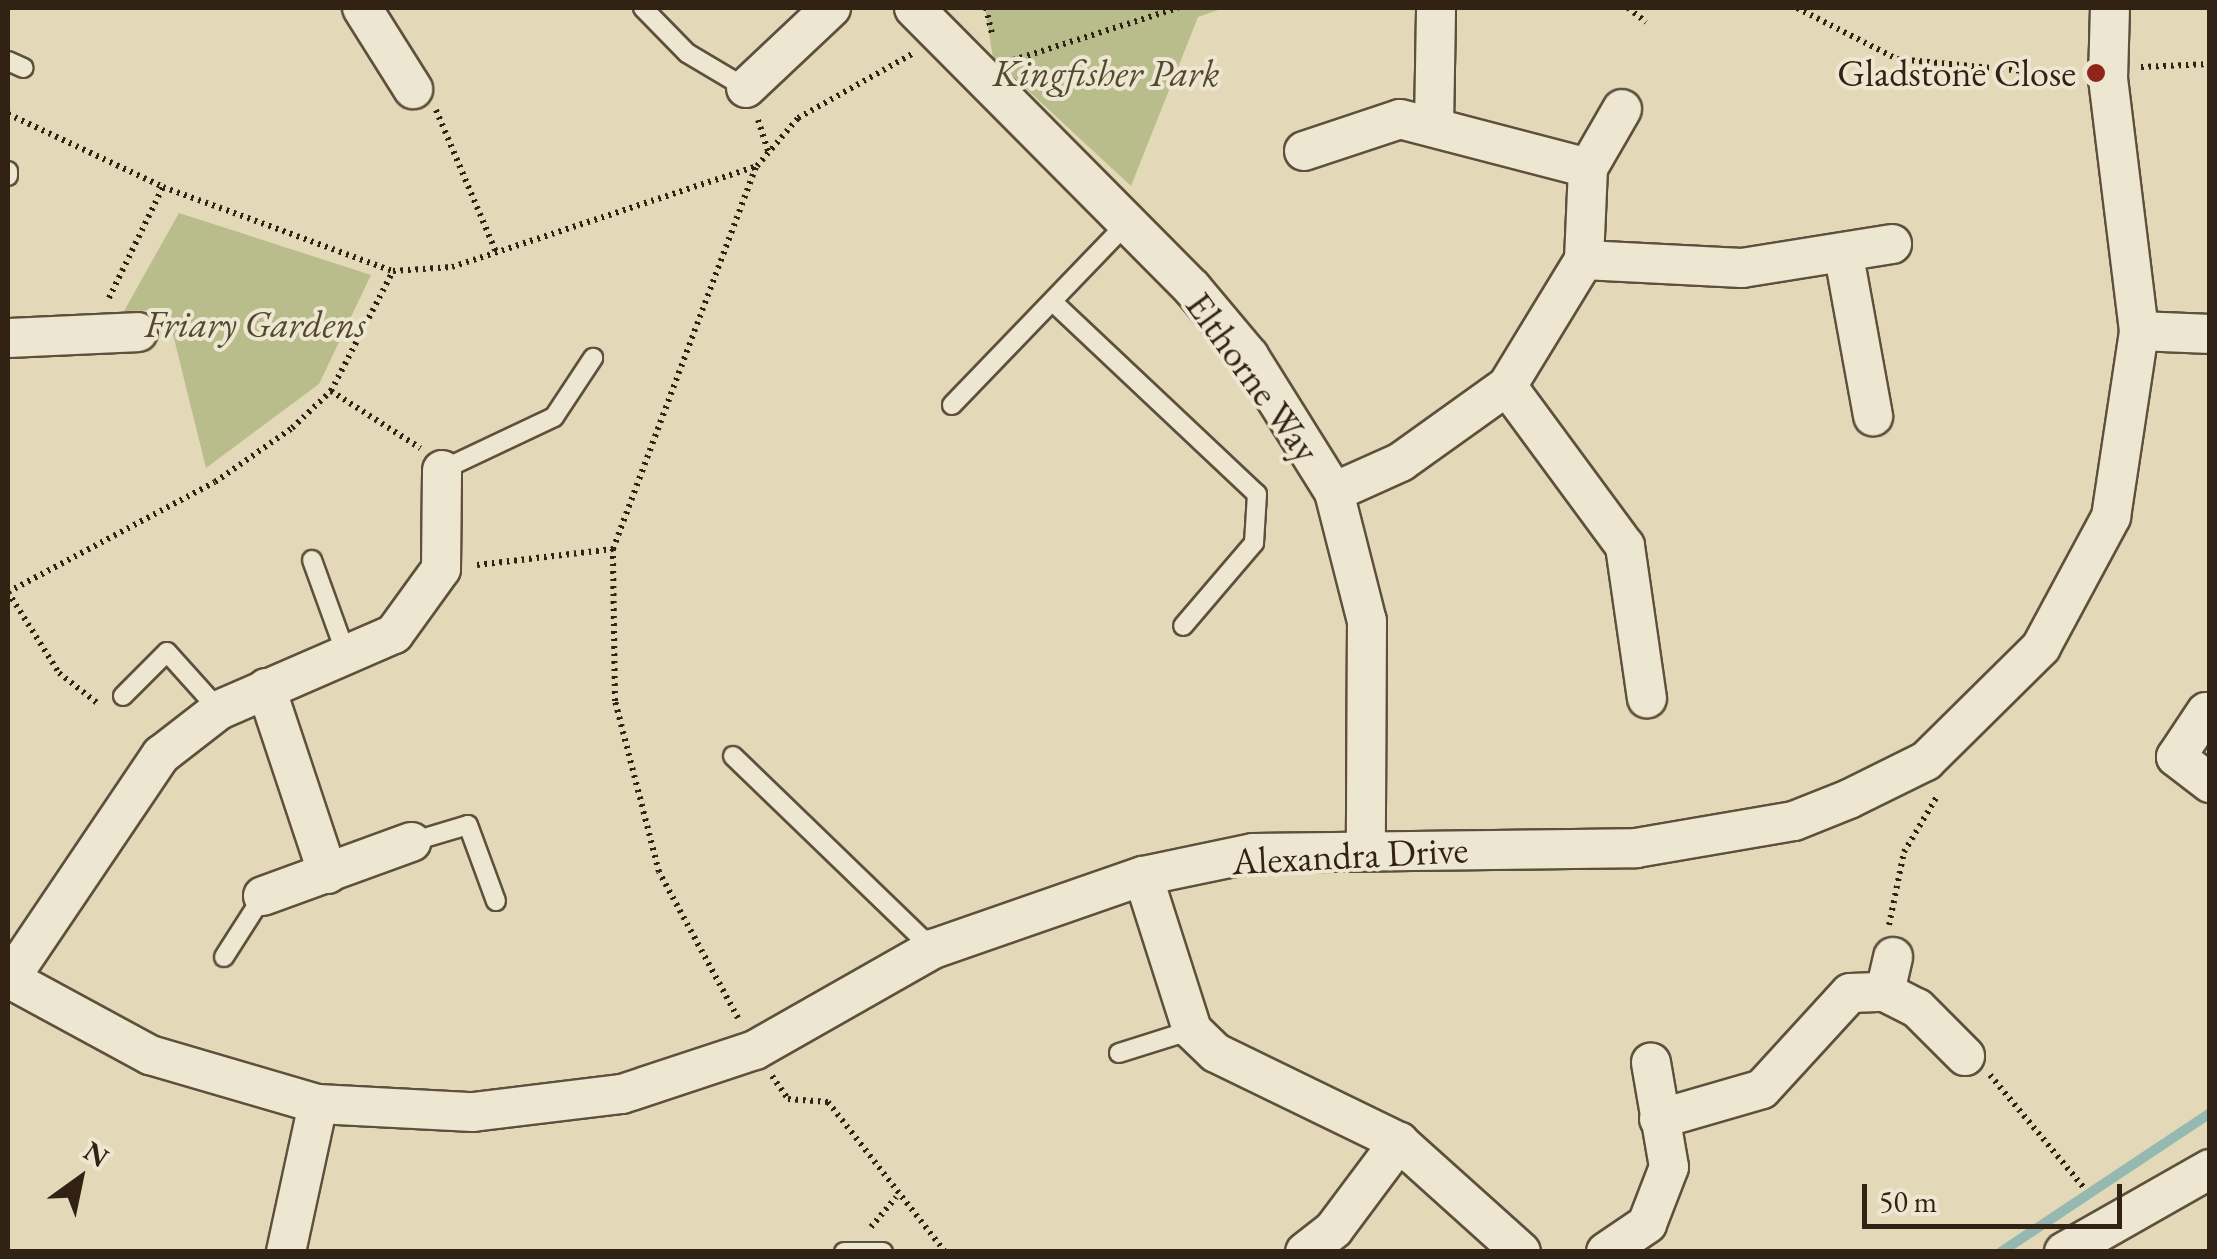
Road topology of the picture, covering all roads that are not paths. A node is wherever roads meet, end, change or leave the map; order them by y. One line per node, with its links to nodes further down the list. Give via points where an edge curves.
1 (362, 8): 8 (street)
2 (643, 8): 7 (lane, via 687,53)
3 (831, 8): 7 (street)
4 (914, 8): 13 (street, Elthorne Way)
5 (1436, 8): 10 (street)
6 (2110, 8): 18 (street, Alexandra Drive, via 2108,79)
7 (746, 88)
8 (413, 89)
9 (1622, 109): 12 (street)
10 (1434, 126): 11 (street, via 1400,120); 12 (street)
11 (1304, 151)
12 (1588, 168): 16 (street)
13 (1127, 224): 17 (lane); 27 (street, Elthorne Way, via 1248,356)
14 (1892, 244): 15 (street)
15 (1844, 256): 16 (street, via 1742,268); 25 (street)
16 (1584, 260): 23 (street)
17 (1053, 302): 24 (lane); 29 (lane, via 1257,494 1254,544)
18 (2139, 331): 20 (street); 39 (street, Alexandra Drive, via 2111,518 2042,647 1926,761 1794,821 1718,838 1636,848)
19 (138, 332): 21 (street)
20 (2210, 334)
21 (8, 338)
22 (592, 358): 26 (lane, via 554,417)
23 (1507, 386): 27 (street, via 1401,462); 33 (street, via 1625,546)
24 (952, 405)
25 (1872, 416)
26 (442, 470): 30 (street, via 441,569 394,634)
27 (1334, 492): 39 (street, Elthorne Way, via 1367,621)
28 (312, 560): 30 (lane)
29 (1184, 626)
30 (346, 654): 31 (street)
31 (266, 688): 34 (street); 40 (street)
32 (123, 696): 34 (lane, via 167,652)
33 (1646, 698)
34 (219, 710): 46 (street, via 161,754)
35 (2206, 712): 37 (street, via 2176,756)
36 (733, 756): 44 (lane)
37 (2210, 783)
38 (411, 842): 40 (street); 43 (lane, via 468,825)
39 (1366, 849): 41 (street, Alexandra Drive, via 1252,852)
40 (328, 874): 42 (street)
41 (1143, 876): 44 (street, Alexandra Drive); 47 (street)
42 (263, 896): 45 (lane)
43 (496, 902)
44 (933, 948): 51 (street, Alexandra Drive, via 755,1050 622,1094 473,1112)
45 (224, 957)
46 (8, 979): 51 (street, Alexandra Drive, via 150,1055)
47 (1192, 1030): 48 (lane); 53 (street, via 1254,1073)
48 (1119, 1053)
49 (1965, 1056): 52 (street, via 1889,974 1827,1010 1762,1090)
50 (1651, 1064): 52 (street)
51 (318, 1104): 56 (street)
52 (1659, 1118): 60 (street, via 1668,1167 1647,1224)
53 (1399, 1142): 58 (street, via 1334,1229); 59 (street)
54 (2210, 1170): 61 (street)
55 (850, 1248): 57 (lane)
56 (286, 1252)
57 (883, 1252)
58 (1305, 1252)
59 (1521, 1252)
60 (1606, 1252)
61 (2064, 1252)

